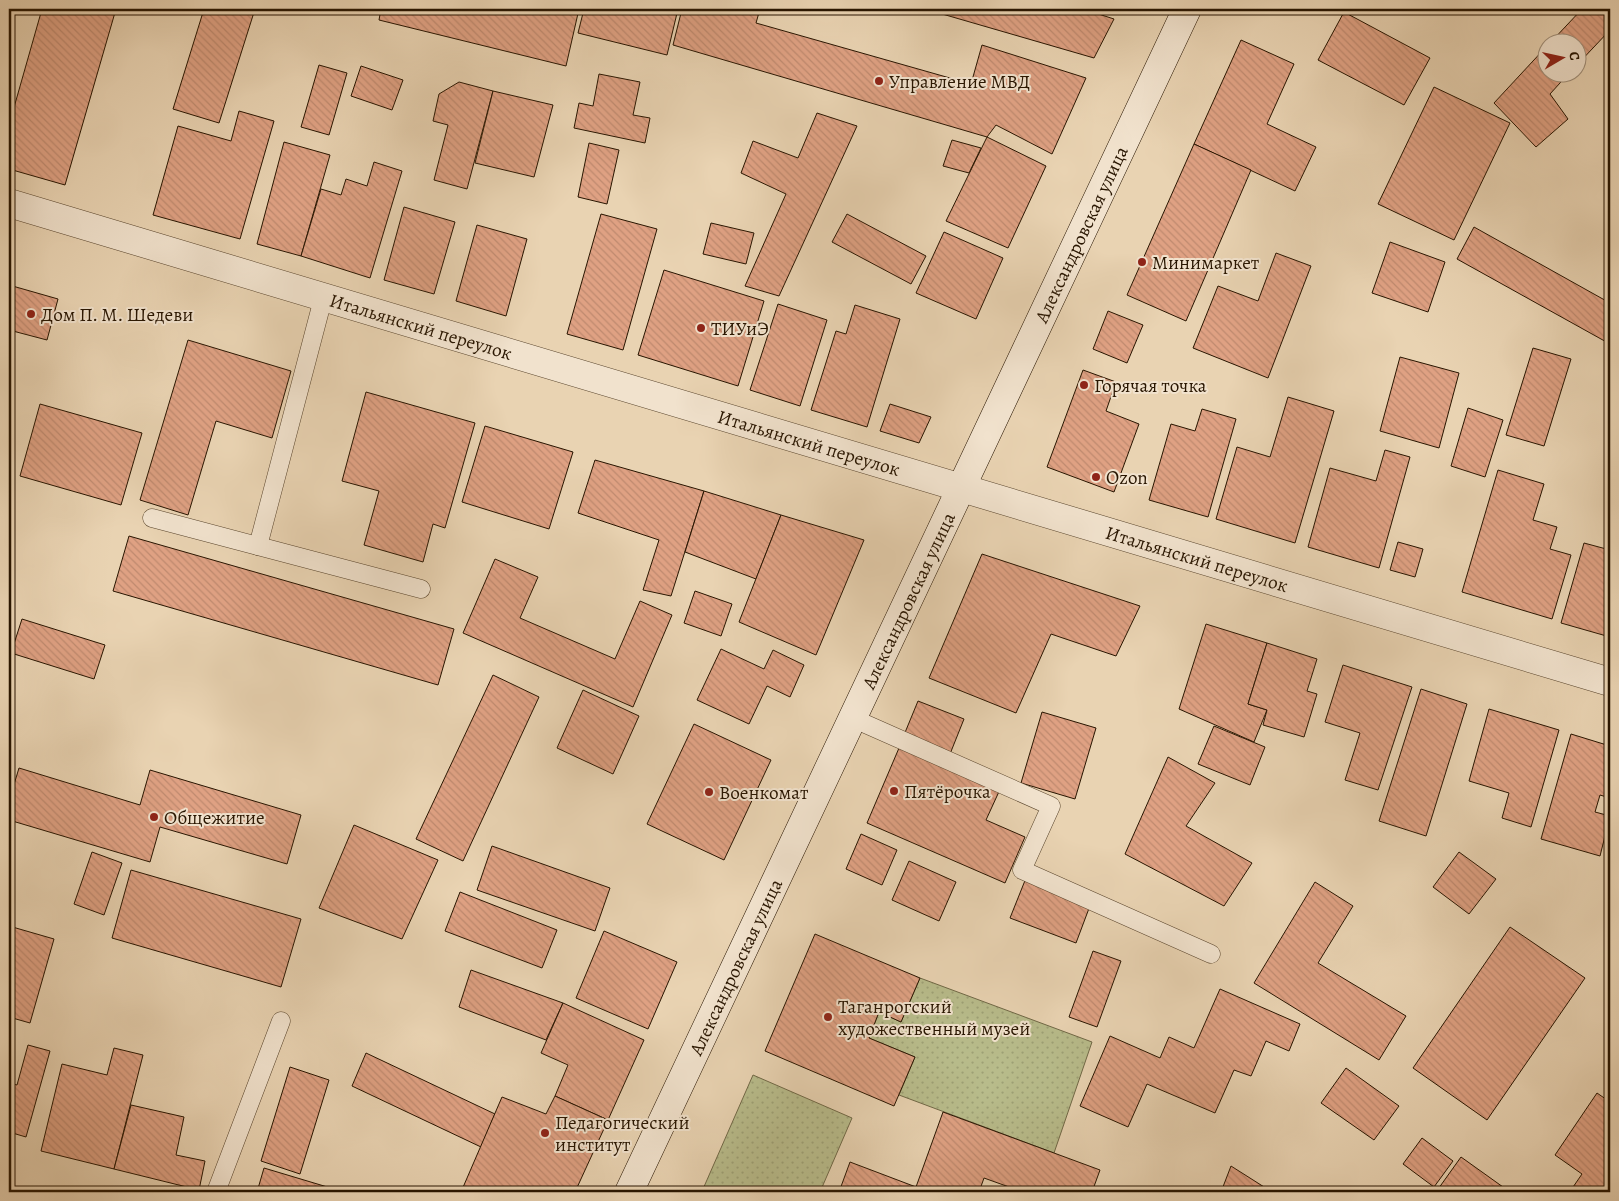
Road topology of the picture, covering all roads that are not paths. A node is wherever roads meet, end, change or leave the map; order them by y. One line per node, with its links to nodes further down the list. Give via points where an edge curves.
1 (1188, 9): 4 (street, Александровская улица)
2 (9, 203): 3 (street, Итальянский переулок)
3 (324, 296): 4 (street, Итальянский переулок); 6 (lane)
4 (960, 488): 8 (street, Итальянский переулок); 9 (street, Александровская улица)
5 (152, 518): 6 (lane)
6 (258, 546): 7 (lane)
7 (421, 588)
8 (1610, 682)
9 (852, 718): 10 (lane, via 1051,806 1022,870); 13 (street, Александровская улица)
10 (1211, 954)
11 (281, 1021): 12 (lane)
12 (216, 1192)
13 (629, 1192)

